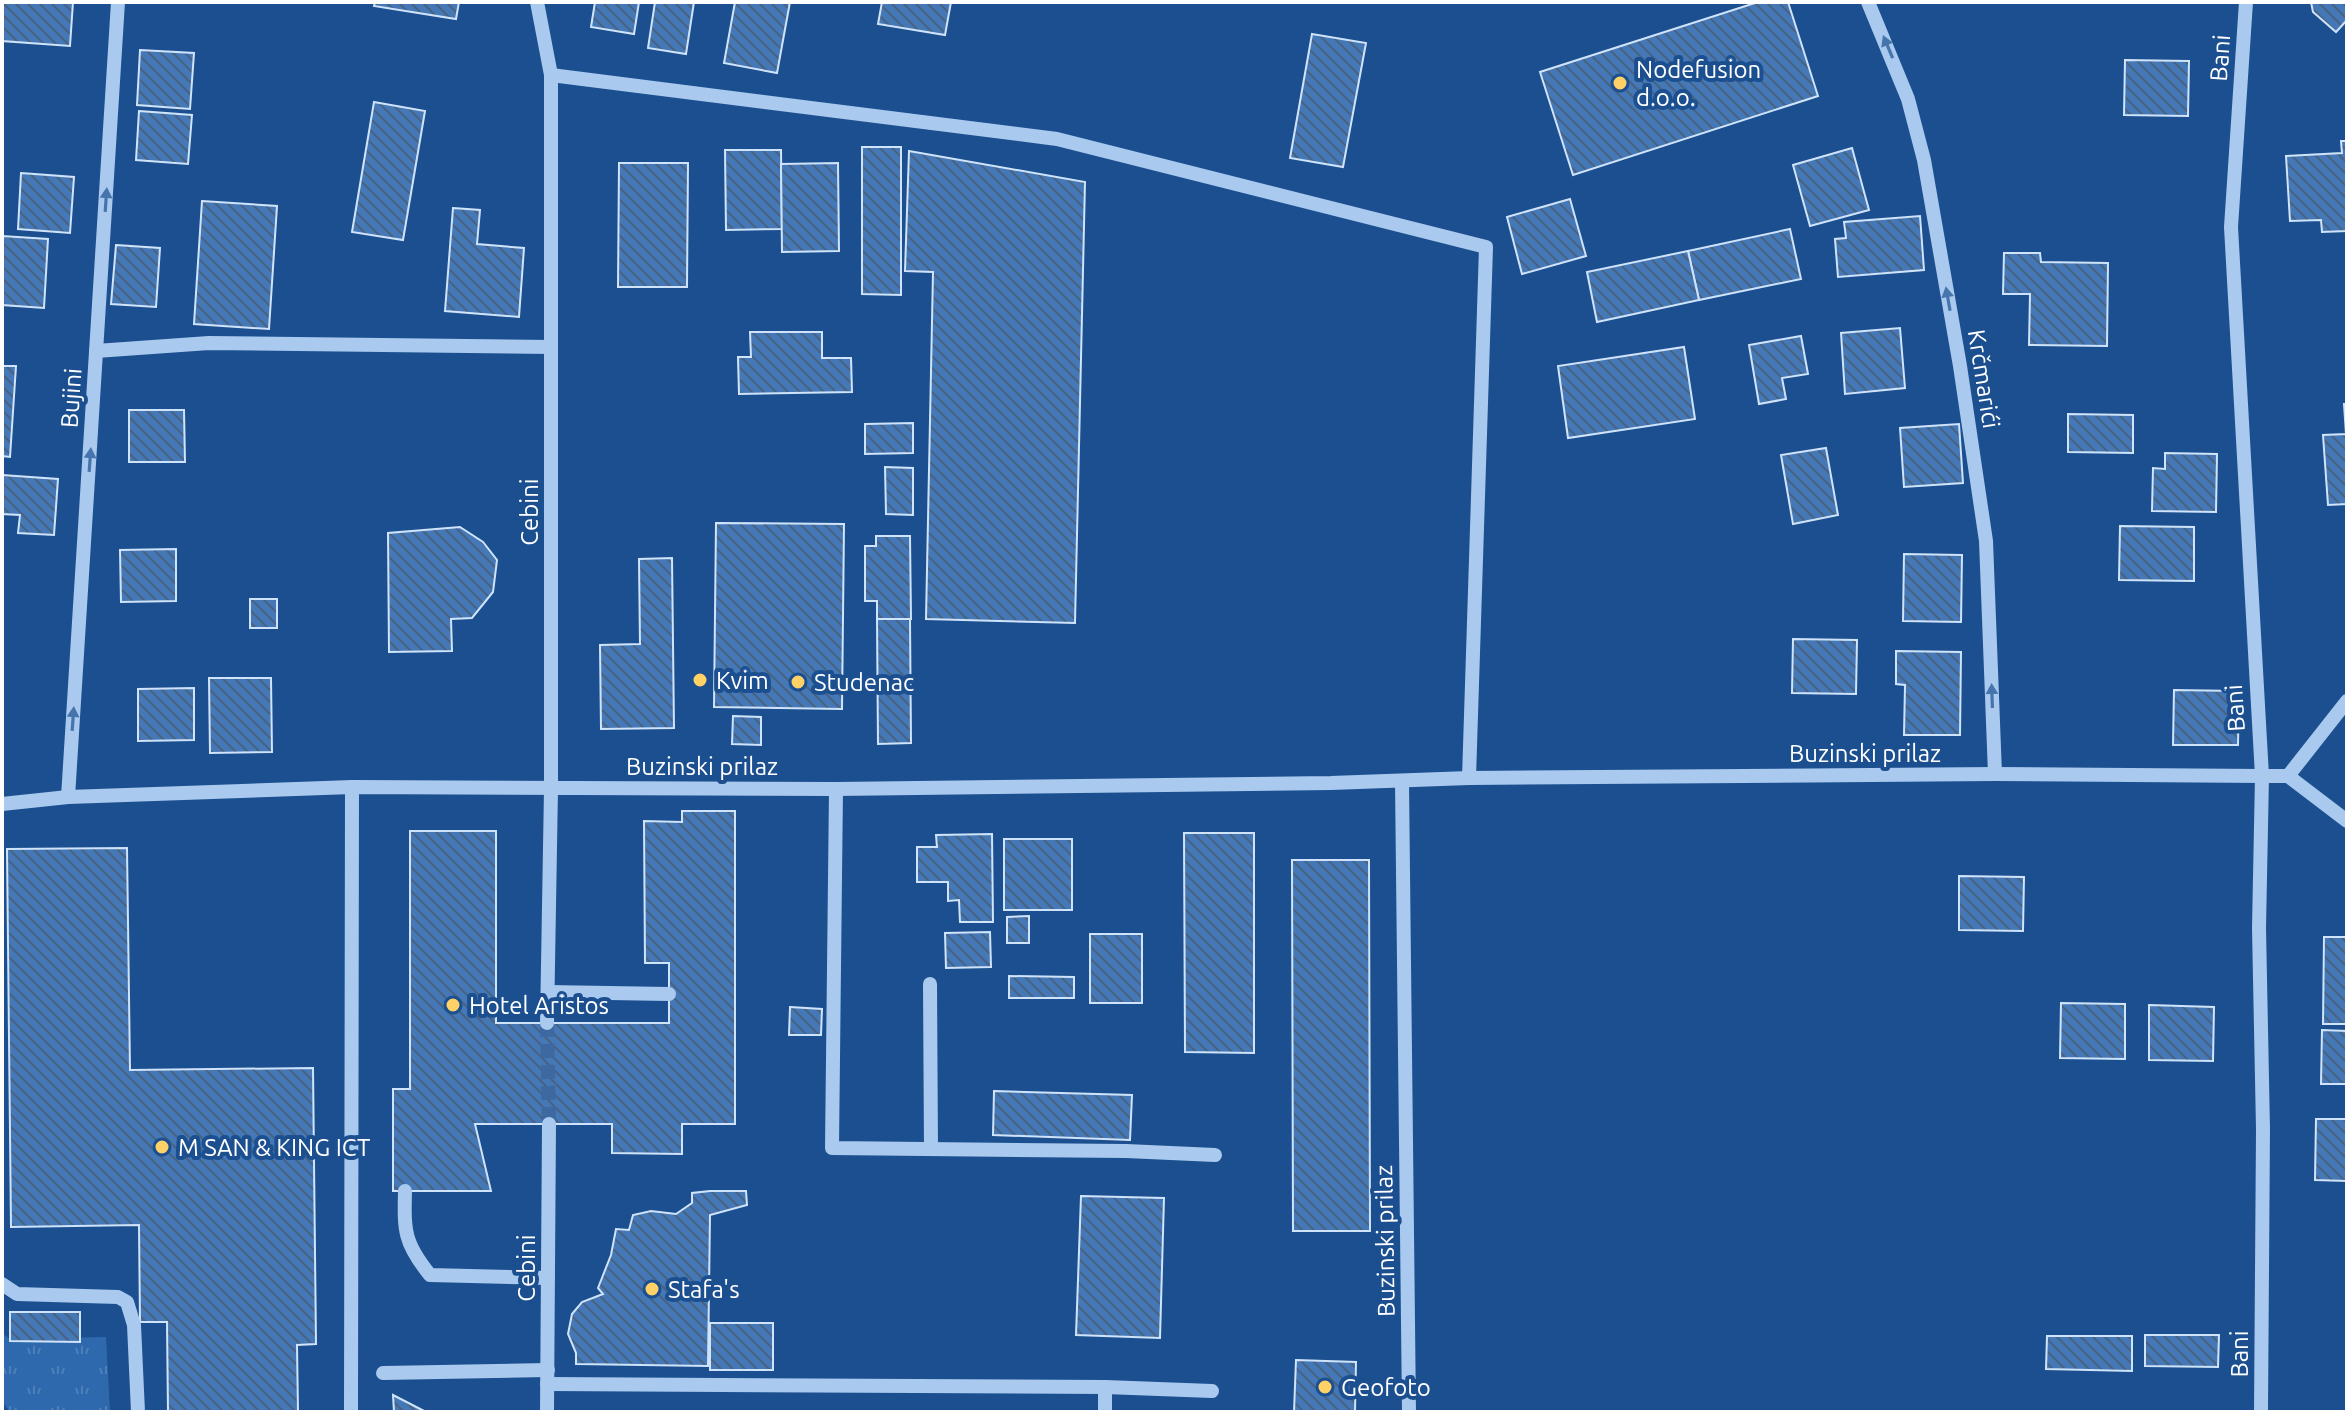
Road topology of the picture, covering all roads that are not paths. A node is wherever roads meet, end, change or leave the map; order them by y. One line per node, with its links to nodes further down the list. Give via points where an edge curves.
1 (118, 2): 7 (street, Bujini, one-way to 1)
2 (537, 2): 5 (street, Cebini)
3 (1868, 2): 9 (street, Krčmarići, one-way to 3, via 1986,541 1960,366 1924,160 1908,99)
4 (2246, 2): 10 (street, Bani, via 2231,227)
5 (551, 75): 6 (street, Cebini); 12 (street, via 1057,139 1486,247)
6 (551, 347): 7 (street, via 209,343); 15 (street, Cebini)
7 (96, 351): 17 (street, Bujini, one-way to 7)
8 (2347, 701): 11 (street)
9 (1995, 774): 10 (street, Buzinski prilaz); 12 (street, Buzinski prilaz)
10 (2262, 776): 11 (street, Buzinski prilaz); 39 (street, Bani)
11 (2288, 776): 19 (street)
12 (1469, 778): 13 (street, Buzinski prilaz)
13 (1402, 782): 16 (street, Buzinski prilaz); 38 (street, Buzinski prilaz)
14 (352, 787): 15 (street, Buzinski prilaz); 17 (street, Buzinski prilaz); 35 (street)
15 (551, 789): 16 (street, Buzinski prilaz); 21 (street, Cebini)
16 (836, 789): 25 (street, via 832,1148)
17 (68, 797): 18 (street, Buzinski prilaz)
18 (2, 804)
19 (2347, 821)
20 (930, 984): 25 (street)
21 (548, 992): 22 (street); 23 (street, Cebini)
22 (669, 994)
23 (547, 1023)
24 (549, 1124): 28 (street, Cebini)
25 (931, 1149): 26 (street)
26 (1215, 1155)
27 (405, 1191): 28 (street, via 404,1230 430,1275)
28 (548, 1278): 31 (street, Cebini)
29 (2, 1284): 34 (street, via 17,1294 118,1297 127,1302 134,1325)
30 (383, 1373): 31 (street)
31 (548, 1377): 32 (street); 36 (street, Cebini)
32 (1105, 1387): 33 (street); 37 (street)
33 (1212, 1391)
34 (138, 1412)
35 (351, 1412)
36 (547, 1412)
37 (1105, 1412)
38 (1409, 1412)
39 (2261, 1412)

